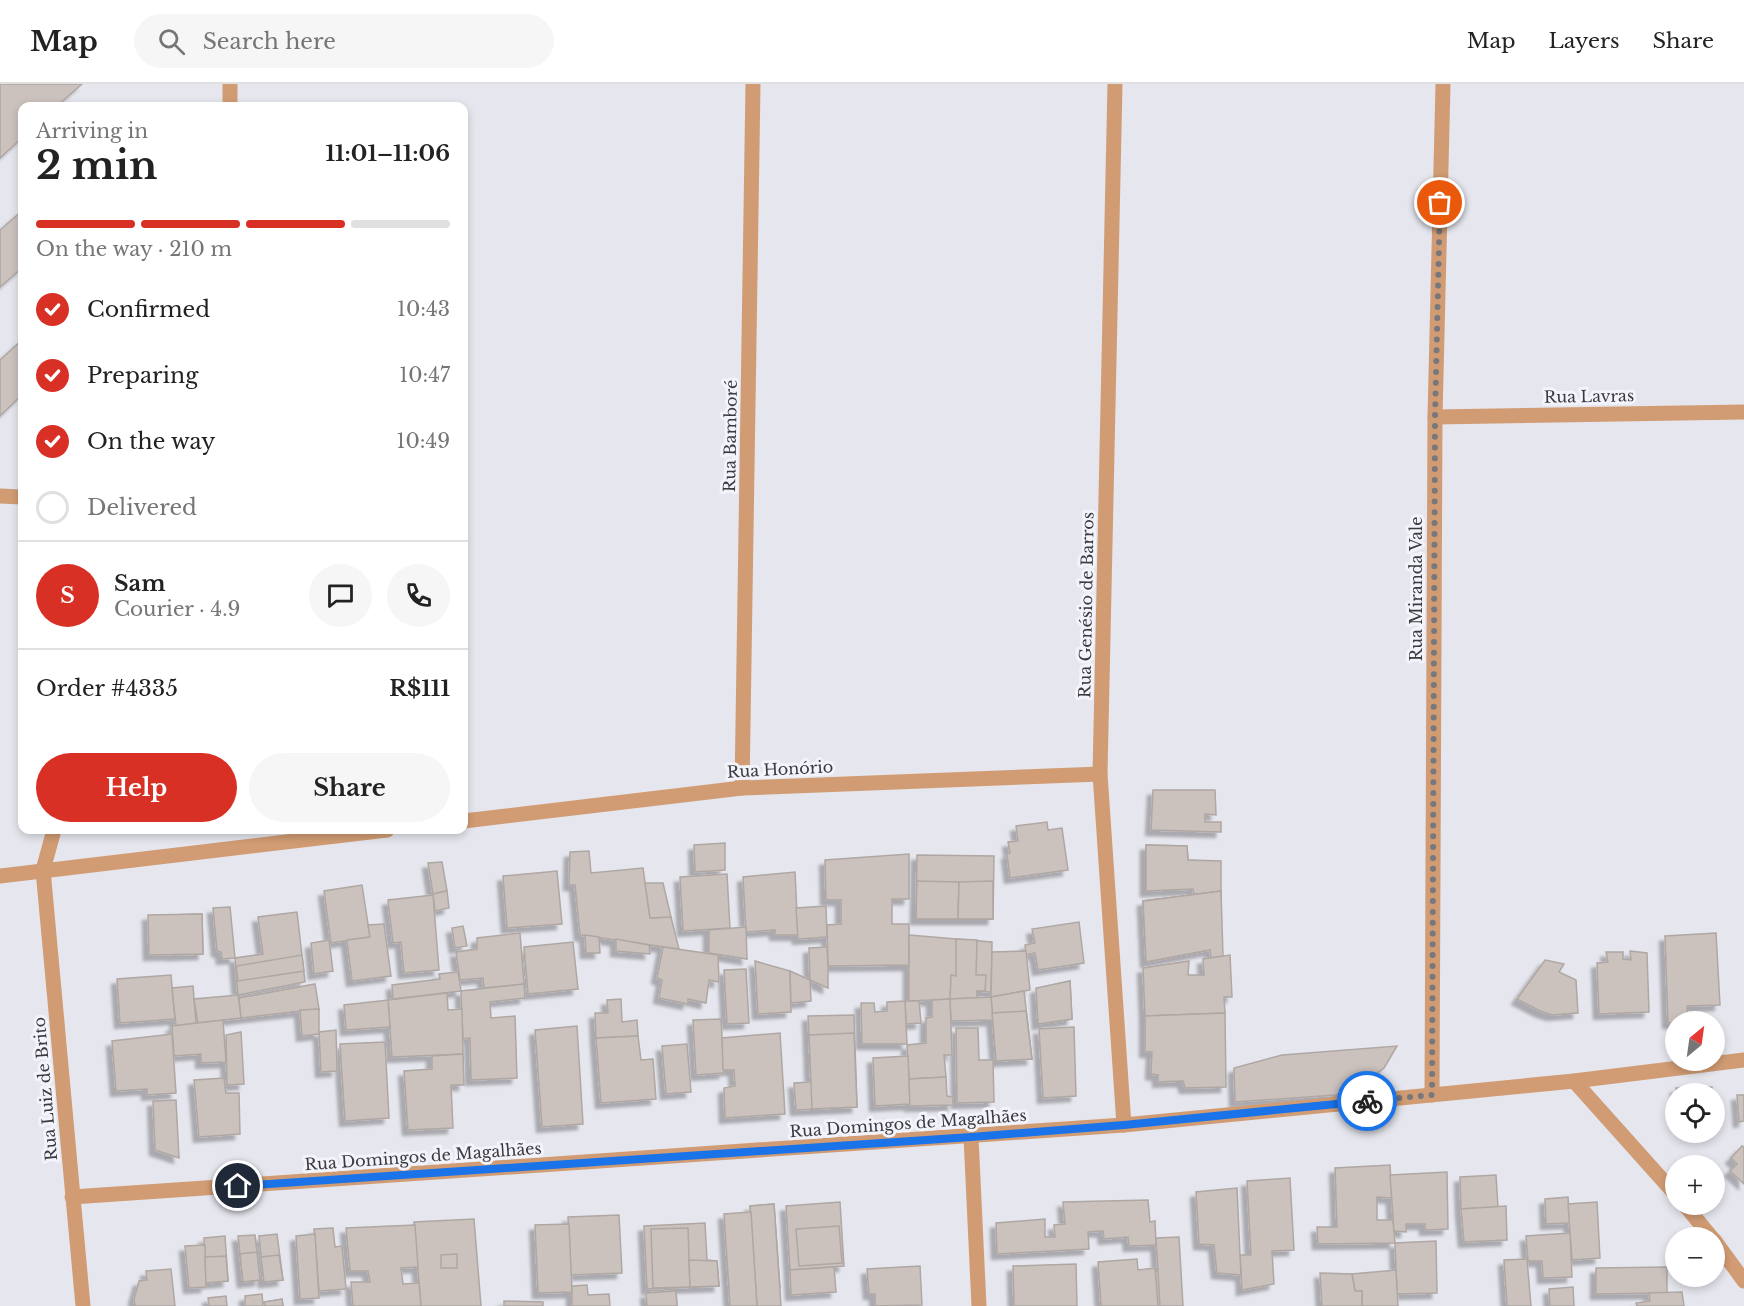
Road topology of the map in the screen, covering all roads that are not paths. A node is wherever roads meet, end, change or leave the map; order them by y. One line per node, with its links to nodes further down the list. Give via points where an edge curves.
1 (230, 84): 5 (street)
2 (753, 84): 11 (street, Rua Bamboré)
3 (1115, 84): 10 (street, Rua Genésio de Barros)
4 (1443, 84): 7 (street, Rua Miranda Vale)
5 (231, 102)
6 (1744, 412): 7 (street, Rua Lavras)
7 (1435, 417): 19 (street, Rua Miranda Vale)
8 (0, 496): 9 (street)
9 (18, 497)
10 (1100, 774): 11 (street, Rua Honório); 20 (street, Rua Genésio de Barros)
11 (742, 788): 12 (street, Rua Honório)
12 (468, 821)
13 (53, 834): 15 (street, Rua Luiz de Brito)
14 (353, 834): 15 (street)
15 (44, 870): 16 (street); 23 (street, Rua Luiz de Brito)
16 (0, 876)
17 (1744, 1060): 18 (street, Rua Domingos de Magalhães)
18 (1574, 1081): 19 (street, Rua Domingos de Magalhães); 22 (street)
19 (1432, 1095): 20 (street, Rua Domingos de Magalhães)
20 (1124, 1125): 21 (street, Rua Domingos de Magalhães)
21 (971, 1137): 23 (street, Rua Domingos de Magalhães); 29 (street)
22 (1665, 1183)
23 (72, 1197): 28 (street, Rua Luiz de Brito)
24 (1693, 1215): 25 (street)
25 (1703, 1227)
26 (1725, 1255): 27 (street)
27 (1744, 1281)
28 (83, 1306)
29 (979, 1306)

